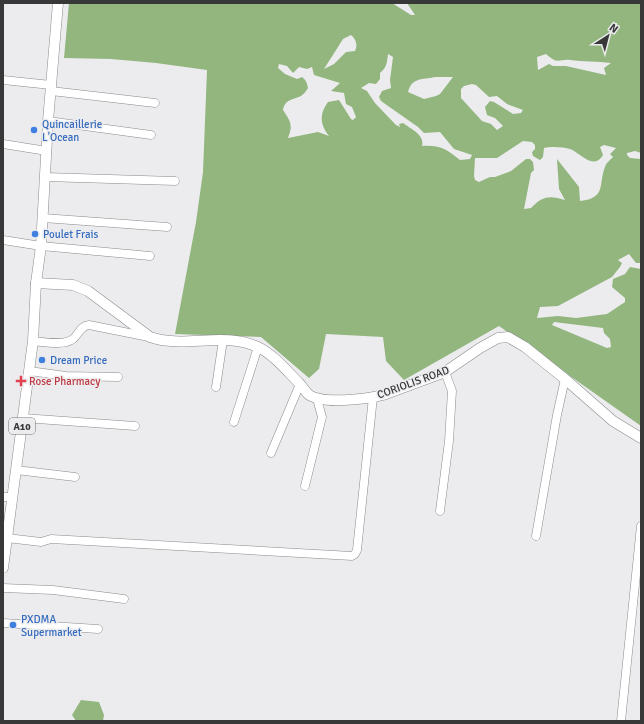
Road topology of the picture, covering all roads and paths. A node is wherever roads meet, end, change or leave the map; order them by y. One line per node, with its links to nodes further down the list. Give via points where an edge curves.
1 (58, 3): 3 (main road, A10)
2 (3, 80): 3 (street)
3 (51, 88): 4 (street); 5 (main road, A10)
4 (155, 104)
5 (48, 121): 6 (street); 8 (main road, A10)
6 (151, 135)
7 (3, 144): 8 (street)
8 (47, 151): 9 (main road, A10)
9 (45, 177): 10 (street); 11 (main road, A10)
10 (175, 181)
11 (43, 218): 12 (street); 14 (main road, A10)
12 (167, 227)
13 (3, 240): 14 (street)
14 (41, 246): 15 (street); 16 (main road, A10)
15 (150, 256)
16 (36, 283): 17 (main road, via 73,285 88,291); 19 (main road, A10)
17 (150, 337): 18 (main road, via 161,341); 19 (street, via 86,325 72,340 62,343)
18 (223, 340): 20 (main road, via 231,339); 26 (street)
19 (33, 341): 21 (main road, A10)
20 (258, 347): 25 (main road); 30 (street)
21 (29, 371): 23 (street, via 66,376); 29 (main road, A10)
22 (445, 372): 24 (main road, CORIOLIS ROAD, via 480,348 498,338 508,337 525,347); 27 (main road, CORIOLIS ROAD); 38 (street, via 452,391)
23 (118, 377)
24 (565, 379): 32 (main road, CORIOLIS ROAD, via 613,421); 40 (street)
25 (300, 384): 28 (main road, via 308,394); 33 (street)
26 (216, 387)
27 (373, 397): 28 (main road, CORIOLIS ROAD, via 354,400); 41 (street, via 357,550 352,556 51,539 42,542)
28 (317, 399): 36 (street, via 322,418)
29 (23, 418): 31 (street); 34 (main road, A10)
30 (234, 422)
31 (135, 426)
32 (641, 438)
33 (271, 454)
34 (16, 470): 35 (street); 37 (main road, A10)
35 (74, 477)
36 (305, 486)
37 (7, 497): 41 (main road, A10)
38 (440, 511)
39 (641, 526): 47 (street)
40 (536, 536)
41 (7, 538): 42 (main road, A10)
42 (3, 568)
43 (3, 588): 44 (street, via 53,590)
44 (124, 599)
45 (3, 623): 46 (street)
46 (98, 629)
47 (621, 721)

